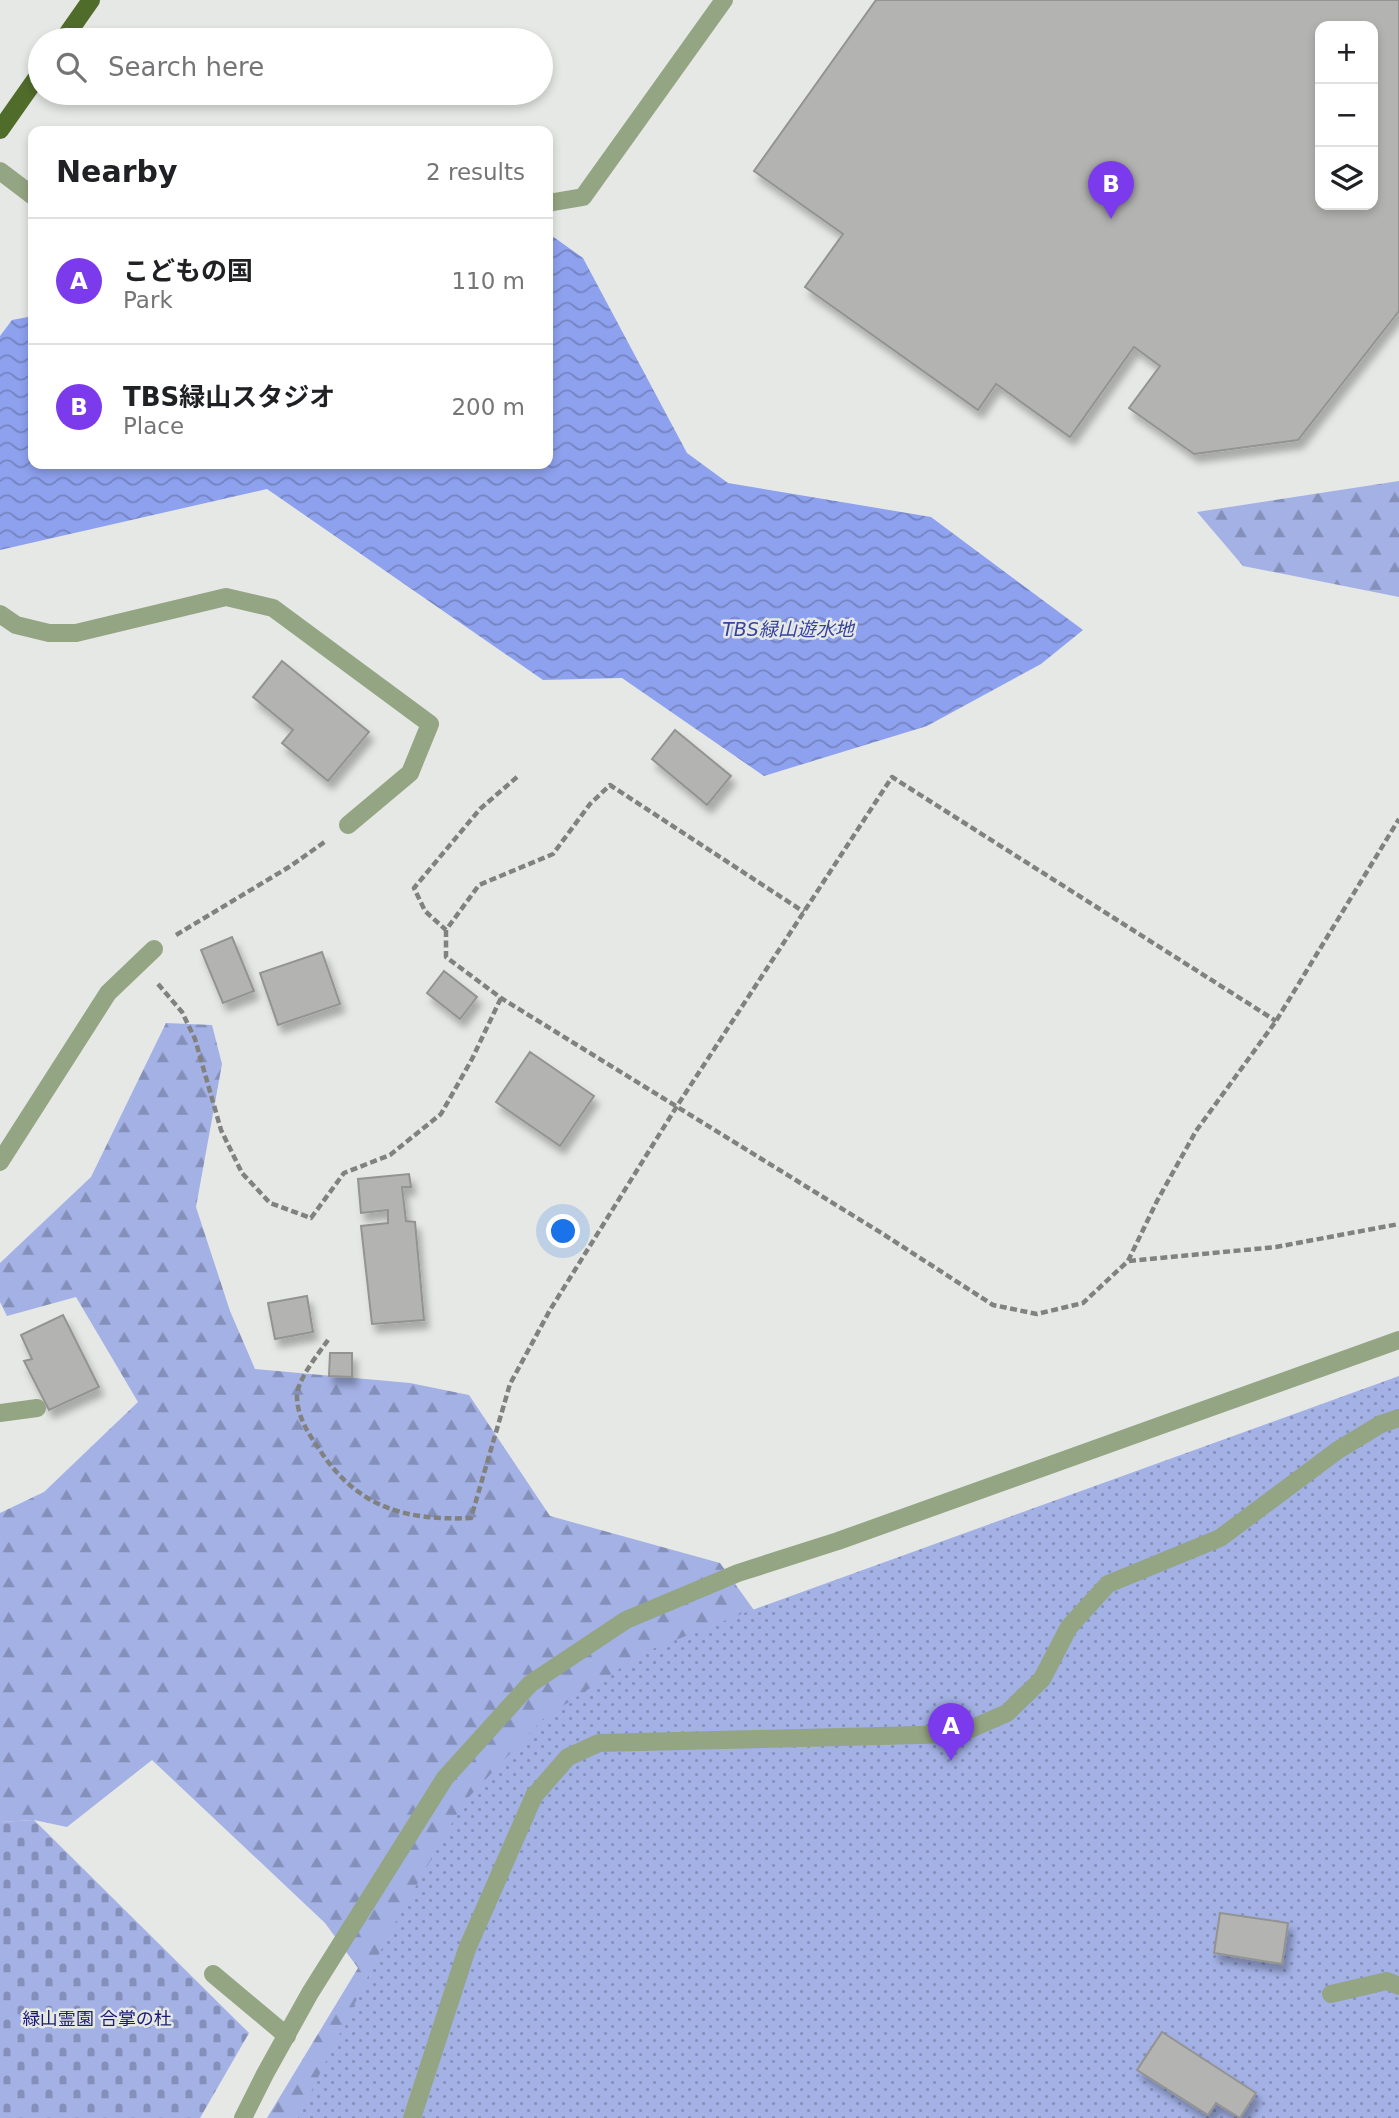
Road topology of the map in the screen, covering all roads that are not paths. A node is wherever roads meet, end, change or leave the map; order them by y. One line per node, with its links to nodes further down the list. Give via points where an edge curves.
1 (91, 0): 3 (main road)
2 (724, 0): 8 (street, via 583,197)
3 (71, 28)
4 (28, 90): 5 (main road)
5 (0, 130)
6 (0, 170): 7 (street)
7 (28, 192)
8 (553, 202)
9 (0, 614): 10 (street, via 16,625 49,633 76,633 226,597 273,608 430,724 410,773)
10 (348, 825)
11 (154, 948): 12 (street, via 108,993)
12 (0, 1162)
13 (1399, 1340): 20 (street, via 738,1573 626,1620 530,1684 445,1778)
14 (37, 1408): 15 (street)
15 (0, 1413)
16 (1399, 1418): 22 (street, via 1338,1450 1220,1538 1108,1584 1069,1627 1042,1679 1007,1713 959,1734 599,1743 568,1757 534,1796 467,1949)
17 (213, 1974): 20 (street)
18 (1399, 1986): 19 (street, via 1387,1981)
19 (1331, 1994)
20 (287, 2036): 21 (street)
21 (243, 2118)
22 (412, 2118)

